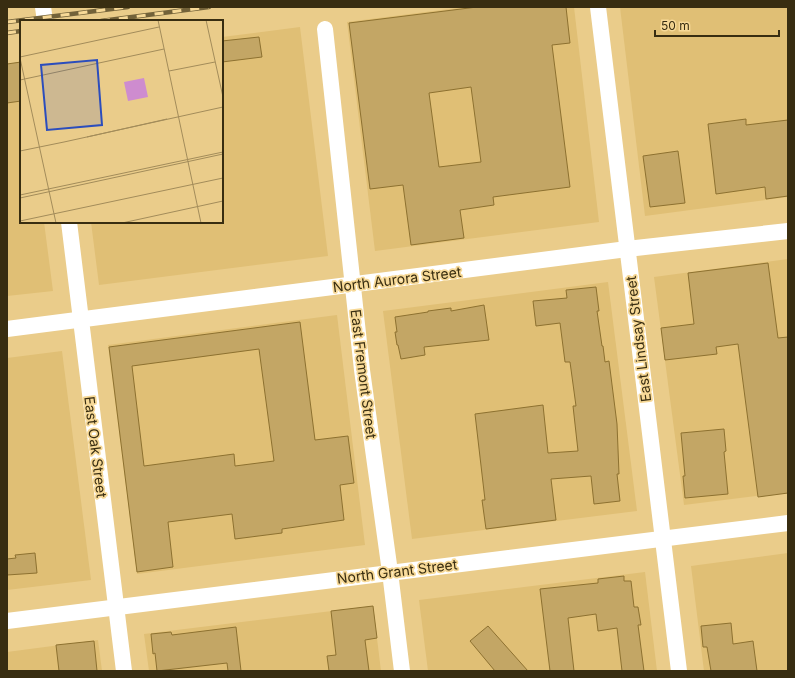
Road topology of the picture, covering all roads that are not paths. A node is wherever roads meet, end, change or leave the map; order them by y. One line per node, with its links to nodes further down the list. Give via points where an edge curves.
1 (43, 7): 3 (street)
2 (598, 7): 7 (street, East Lindsay Street)
3 (45, 20)
4 (325, 29): 8 (street, East Fremont Street)
5 (69, 223): 9 (street, East Oak Street)
6 (788, 231): 7 (street, North Aurora Street)
7 (627, 249): 8 (street, North Aurora Street); 12 (street, East Lindsay Street)
8 (353, 284): 9 (street, North Aurora Street); 13 (street, East Fremont Street, via 362,370)
9 (80, 320): 10 (street, North Aurora Street); 14 (street, East Oak Street)
10 (7, 329)
11 (788, 523): 12 (street, North Grant Street)
12 (663, 538): 13 (street, North Grant Street); 18 (street, East Lindsay Street)
13 (390, 572): 14 (street, North Grant Street); 17 (street, East Fremont Street)
14 (117, 607): 15 (street, North Grant Street); 16 (street, East Oak Street)
15 (7, 621)
16 (124, 671)
17 (402, 671)
18 (679, 671)

